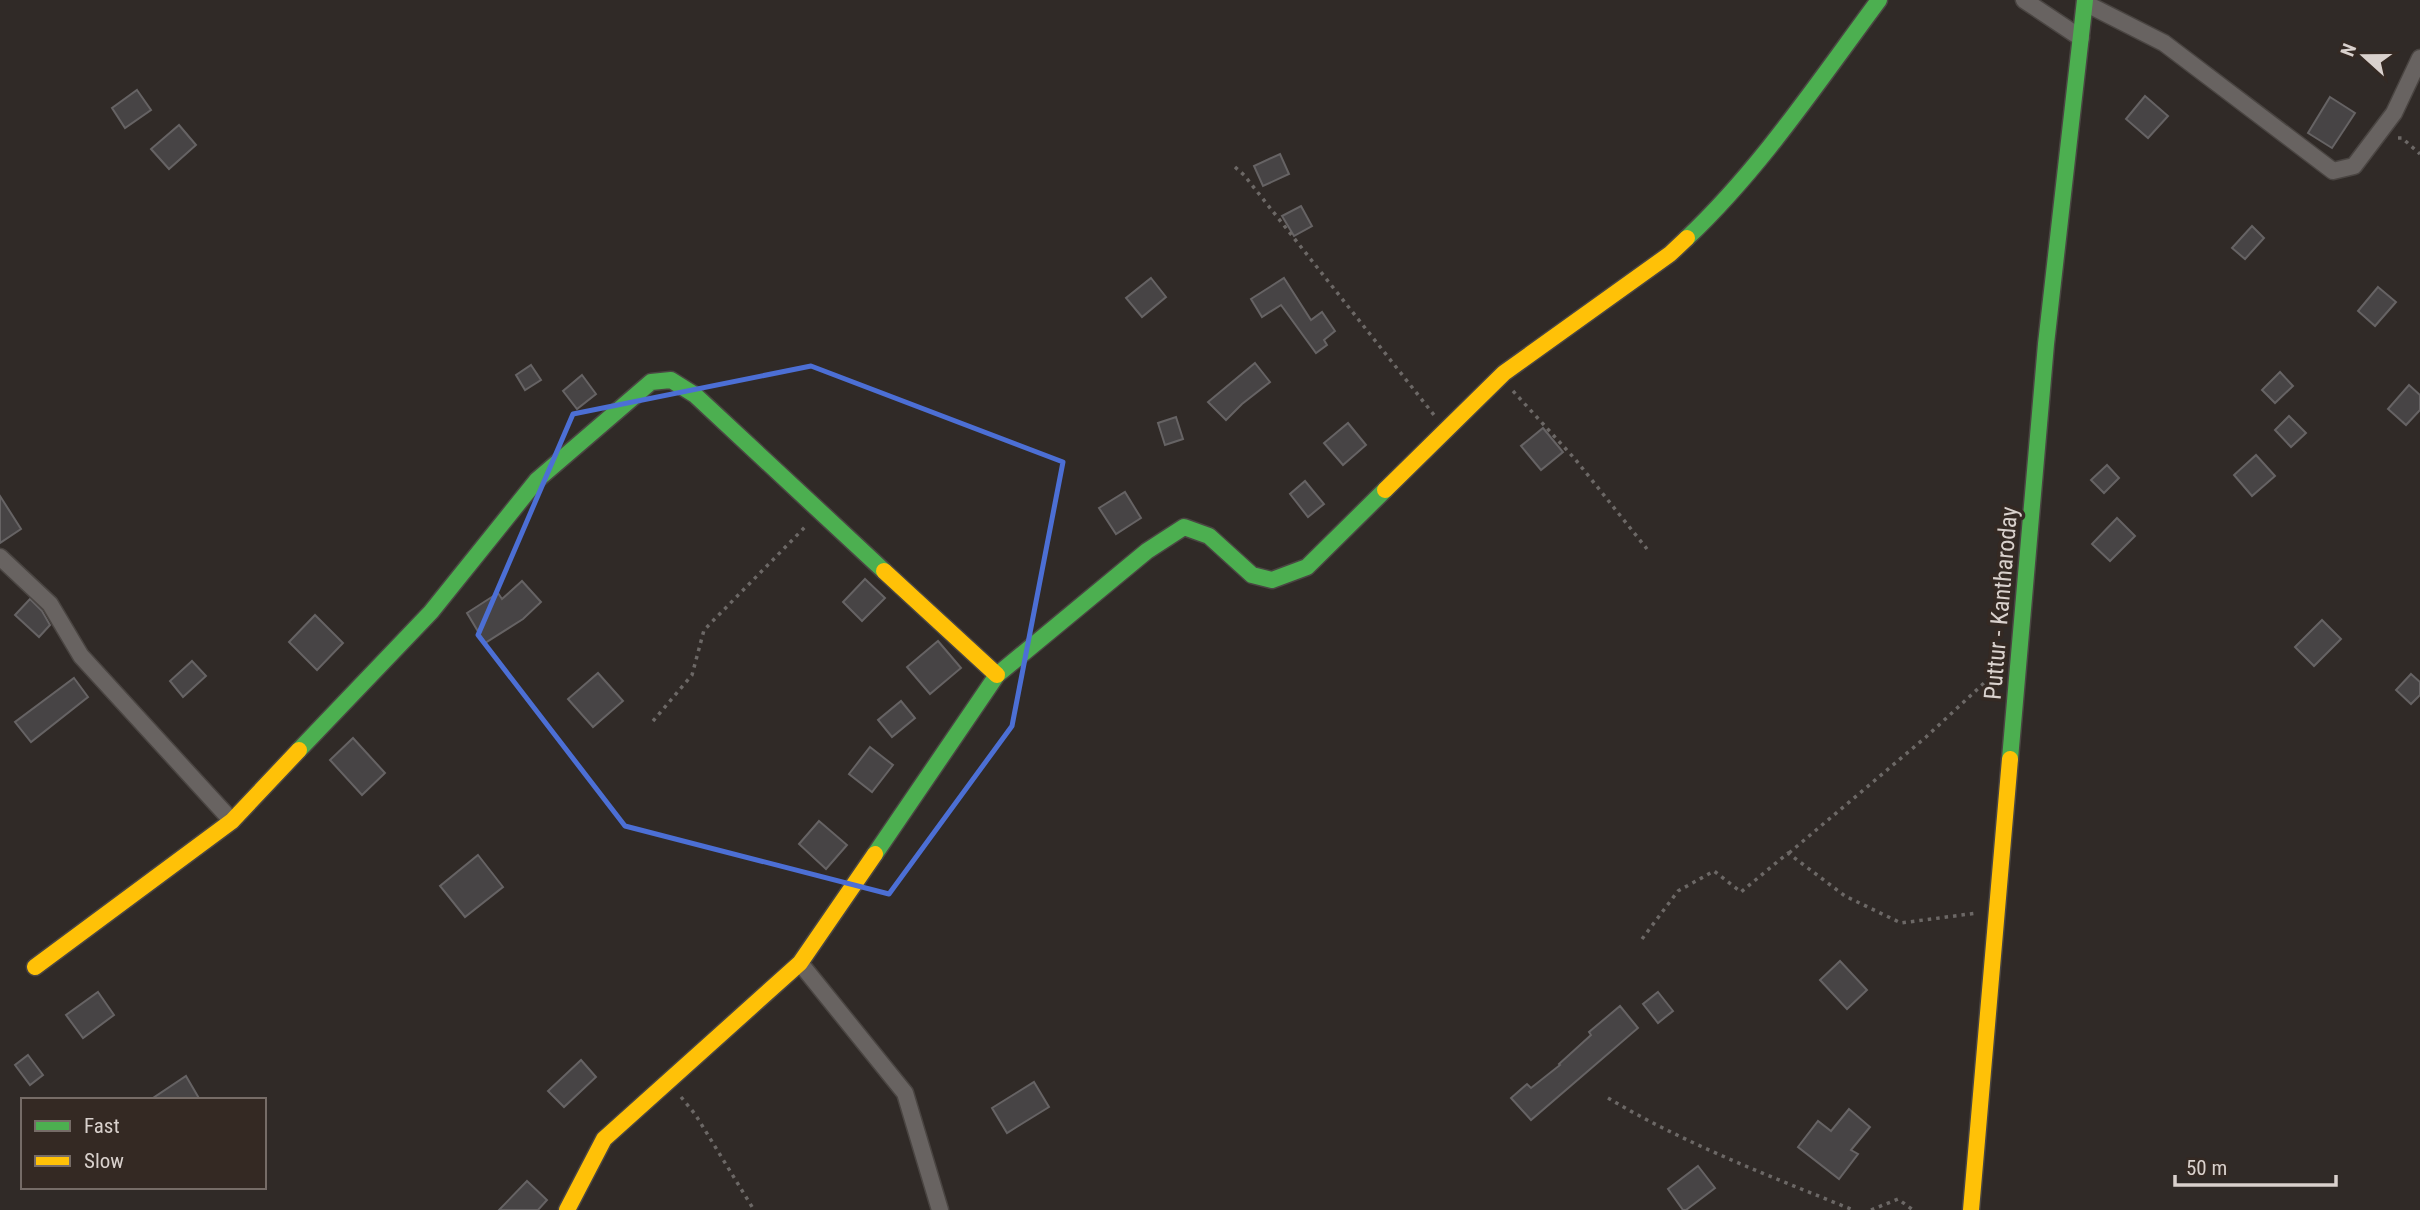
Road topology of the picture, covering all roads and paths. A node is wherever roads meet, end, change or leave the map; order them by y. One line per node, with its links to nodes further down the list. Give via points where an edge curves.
1 (1879, 0): 9 (street, via 1769,148 1707,219 1670,254)
2 (2024, 0): 4 (street)
3 (2085, 1): 4 (street, Puttur - Kantharoday); 6 (street, via 2164,43 2333,171 2354,166)
4 (2081, 38): 14 (street, Puttur - Kantharoday, via 2046,344)
5 (2420, 58): 6 (street, via 2394,113)
6 (2375, 139): 7 (path, via 2402,138)
7 (2420, 154)
8 (1235, 166): 10 (path)
9 (1500, 377): 10 (street); 12 (path)
10 (1446, 430): 15 (street, via 1307,566 1272,580 1252,575 1209,536 1184,527 1147,551)
11 (820, 511): 15 (street); 16 (path, via 704,630 692,676); 17 (street, via 695,395 671,380 651,382 537,480 431,612)
12 (1647, 549)
13 (0, 556): 17 (street, via 50,604 80,656)
14 (2019, 651): 18 (path, via 1926,737); 19 (street, Puttur - Kantharoday)
15 (997, 675): 21 (street)
16 (653, 720)
17 (232, 821): 22 (street)
18 (1788, 853): 19 (path, via 1845,896 1901,923); 20 (path, via 1741,891 1714,871 1678,891)
19 (1996, 911): 31 (street, Puttur - Kantharoday)
20 (1642, 939)
21 (800, 963): 23 (street); 27 (street, via 905,1093)
22 (35, 967)
23 (668, 1082): 25 (street, via 604,1139); 26 (path, via 695,1114)
24 (1608, 1098): 28 (path, via 1735,1162)
25 (567, 1210)
26 (754, 1210)
27 (940, 1210)
28 (1853, 1210)
29 (1871, 1210): 30 (path, via 1898,1199)
30 (1913, 1210)
31 (1970, 1210)

